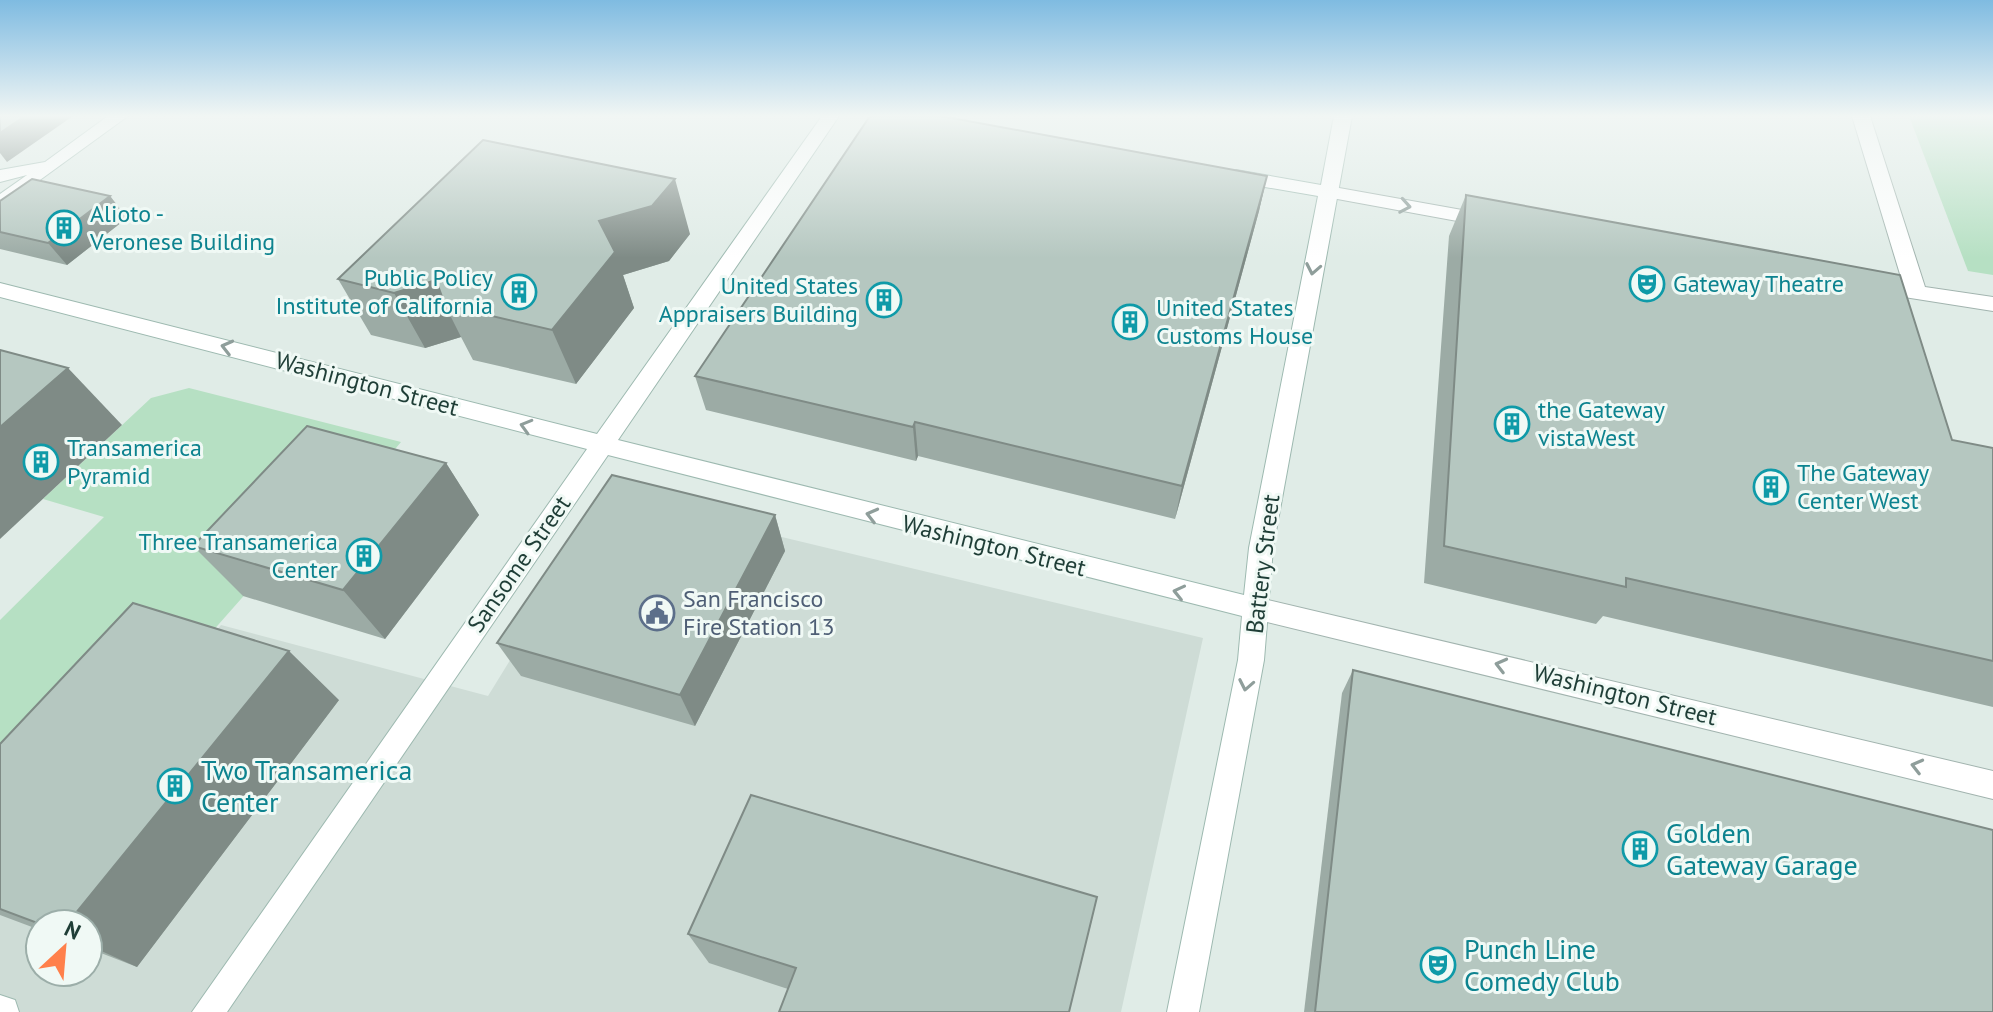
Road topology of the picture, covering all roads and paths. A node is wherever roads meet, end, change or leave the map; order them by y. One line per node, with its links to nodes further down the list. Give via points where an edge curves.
1 (44, 163): 7 (street)
2 (55, 163): 9 (street)
3 (798, 163): 15 (street, Sansome Street)
4 (1334, 163): 8 (street, Battery Street)
5 (1876, 163): 13 (street)
6 (1220, 173): 8 (street)
7 (0, 176)
8 (1328, 192): 10 (street, one-way to 10); 16 (street, Battery Street, one-way to 16, via 1261,548)
9 (0, 203)
10 (1514, 225)
11 (1848, 283): 13 (street)
12 (0, 290): 15 (street, Washington Street, one-way to 12)
13 (1916, 292): 14 (street)
14 (1993, 304)
15 (601, 446): 16 (street, Washington Street, one-way to 15); 18 (street, Sansome Street)
16 (1255, 608): 17 (street, Washington Street, one-way to 16); 19 (street, Battery Street, one-way to 19, via 1251,660)
17 (1993, 785)
18 (208, 1012)
19 (1183, 1012)

